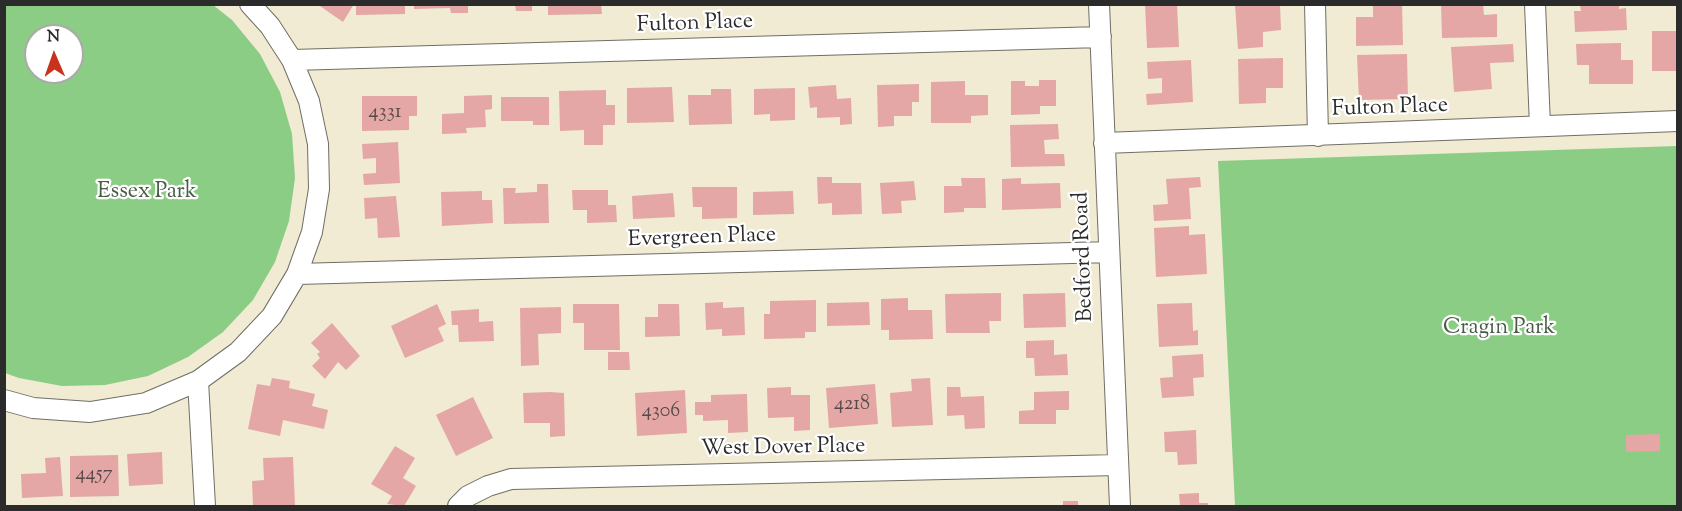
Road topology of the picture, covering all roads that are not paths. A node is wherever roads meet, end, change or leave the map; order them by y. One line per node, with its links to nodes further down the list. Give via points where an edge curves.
1 (250, 4): 6 (street)
2 (1099, 4): 5 (street, Bedford Road)
3 (1315, 4): 9 (street)
4 (1535, 4): 8 (street)
5 (1101, 37): 6 (street, Fulton Place); 10 (street, Bedford Road)
6 (292, 60): 12 (street, via 309,101 319,166 312,232)
7 (1677, 121): 8 (street, Fulton Place)
8 (1540, 126): 9 (street, Fulton Place)
9 (1318, 136): 10 (street, Fulton Place)
10 (1104, 143): 11 (street, Bedford Road)
11 (1109, 252): 12 (street, Evergreen Place); 15 (street, Bedford Road)
12 (297, 274): 13 (street, via 272,316 238,352)
13 (198, 381): 14 (street, via 146,403 90,412 33,408); 16 (street)
14 (4, 400)
15 (1118, 465): 17 (street, West Dover Place, via 511,479 468,496); 18 (street, Bedford Road)
16 (205, 507)
17 (458, 507)
18 (1120, 507)

